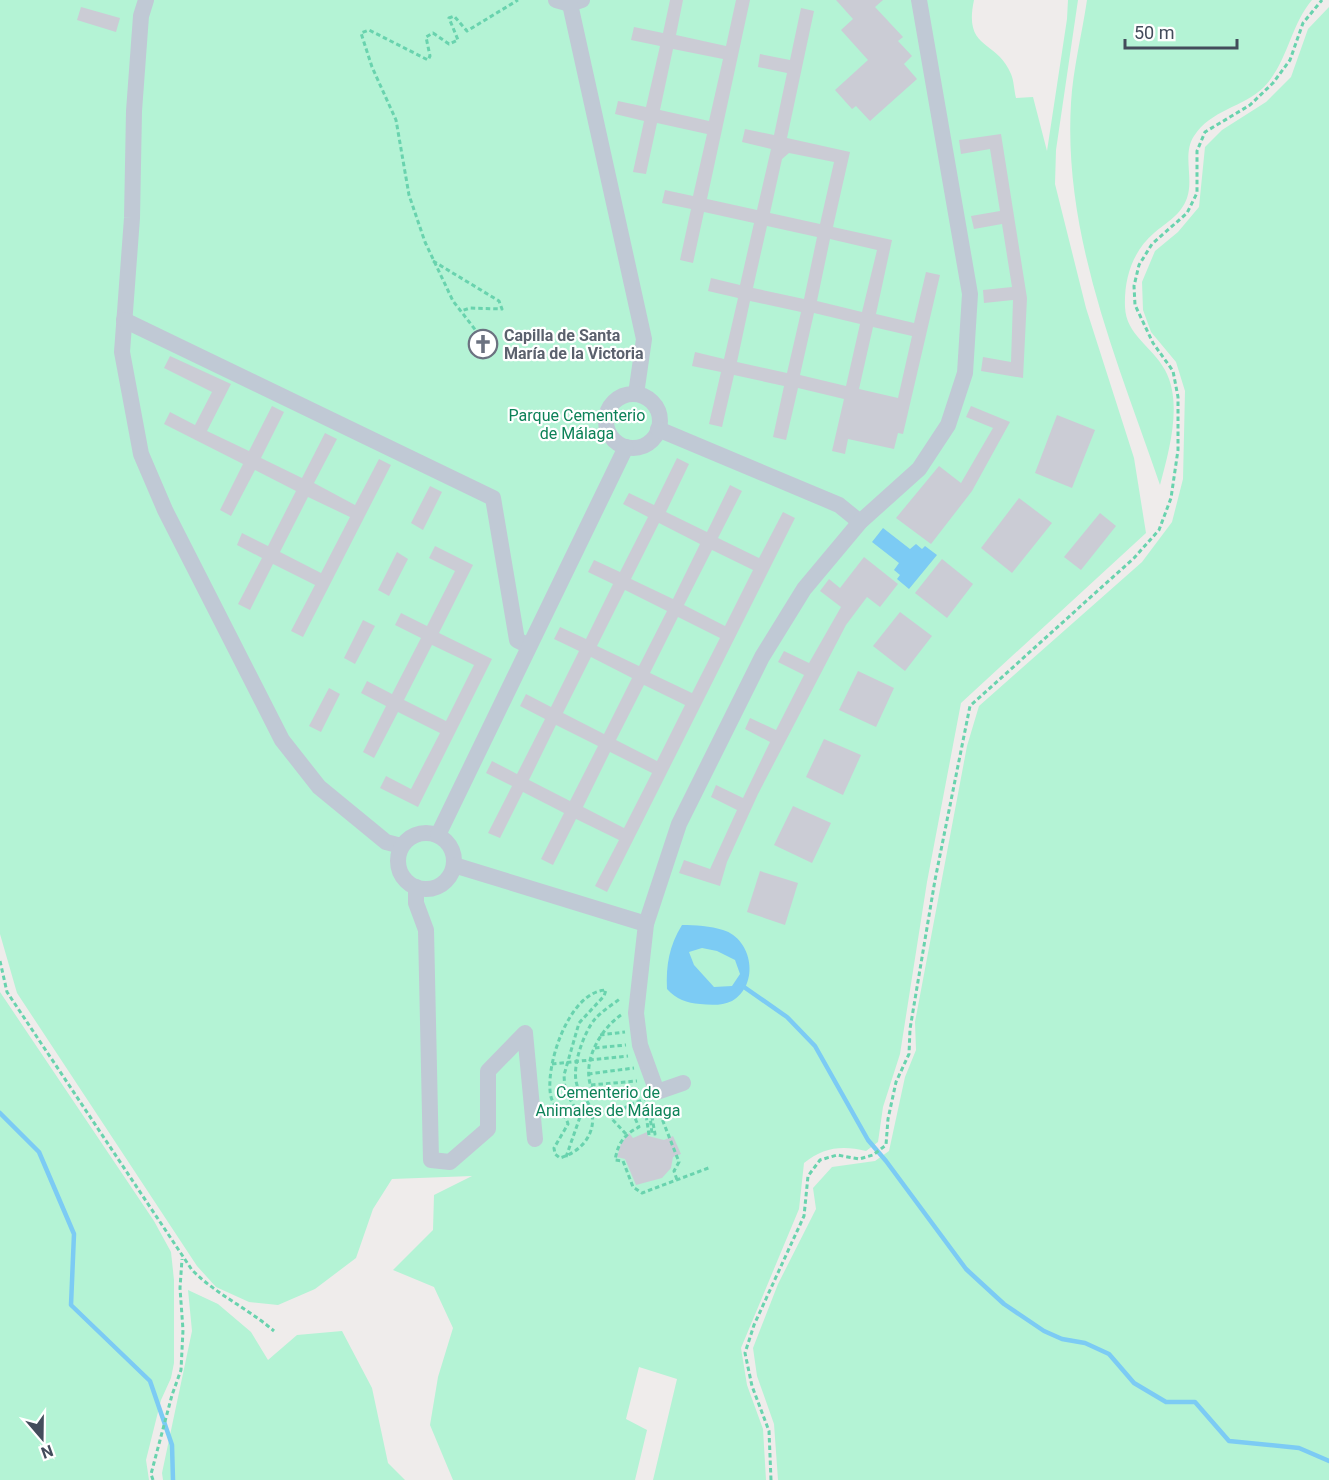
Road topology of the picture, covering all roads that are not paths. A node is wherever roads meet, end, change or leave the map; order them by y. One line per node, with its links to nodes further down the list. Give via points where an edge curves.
1 (146, 0): 4 (lane, via 141,16 134,111 132,218)
2 (919, 0): 8 (lane, via 970,294 965,373 948,425 919,469)
3 (569, 1): 5 (lane, via 644,339)
4 (124, 320): 9 (lane, via 493,498 517,640); 11 (lane, via 122,352 141,454 165,510 282,740 319,787 386,842)
5 (636, 394): 6 (lane, via 656,406 660,417); 7 (lane, via 614,400 605,422 603,437)
6 (658, 429): 7 (lane, via 646,444); 8 (lane, via 839,506)
7 (626, 447): 9 (lane, via 551,588)
8 (860, 522): 14 (lane, via 804,589 762,657 679,824)
9 (529, 646): 10 (lane)
10 (438, 835): 11 (lane, via 424,832); 12 (lane, via 448,842)
11 (401, 846): 13 (lane, via 399,870)
12 (454, 865): 13 (lane, via 440,885); 14 (lane)
13 (416, 887): 16 (lane, via 416,903 426,930 431,1160 450,1162 488,1129 488,1071 525,1033)
14 (646, 924): 15 (lane, via 636,1013 640,1045 657,1092)
15 (683, 1083)
16 (535, 1139)

